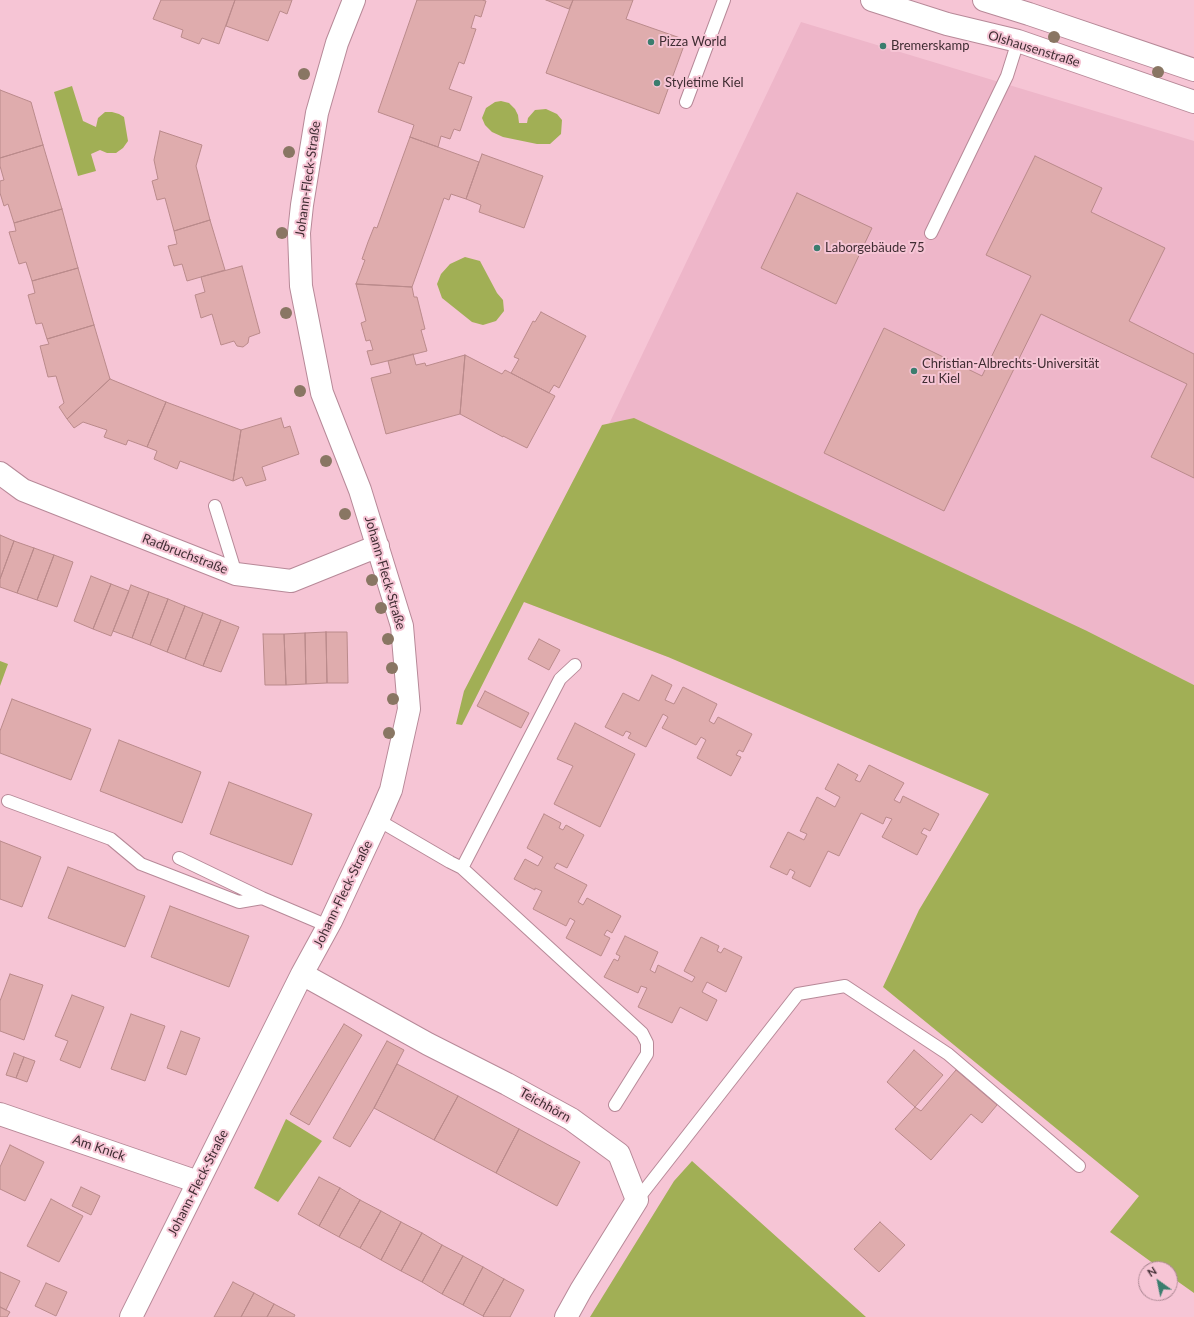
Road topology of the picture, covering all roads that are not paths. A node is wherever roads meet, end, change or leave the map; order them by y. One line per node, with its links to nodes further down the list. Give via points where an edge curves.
1 (354, 0): 12 (street, Johann-Fleck-Straße, via 337,43 317,113 299,233 301,286 322,393 360,490)
2 (724, 0): 7 (lane)
3 (872, 0): 5 (street, Olshausenstraße, via 947,24)
4 (984, 0): 6 (street)
5 (1018, 42): 8 (street, Olshausenstraße); 9 (lane, via 1007,76)
6 (1194, 70)
7 (686, 102)
8 (1194, 102)
9 (932, 233)
10 (0, 473): 13 (street, Radbruchstraße, via 23,490)
11 (215, 506): 13 (lane)
12 (378, 546): 13 (street, Radbruchstraße, via 291,581); 16 (street, Johann-Fleck-Straße, via 402,626 409,709 391,790)
13 (236, 574)
14 (575, 665): 18 (lane, via 560,679)
15 (8, 801): 19 (lane, via 111,839 141,864 239,902)
16 (378, 820): 18 (lane); 20 (street, Johann-Fleck-Straße)
17 (179, 858): 19 (lane)
18 (462, 868): 22 (lane, via 642,1033 647,1043 647,1054)
19 (262, 898): 20 (lane)
20 (328, 926): 21 (street, Johann-Fleck-Straße)
21 (302, 974): 25 (street, Johann-Fleck-Straße); 26 (street, Teichhörn, via 571,1119 619,1154)
22 (615, 1105)
23 (0, 1114): 25 (street, Am Knick)
24 (1079, 1166): 26 (lane, via 948,1054 845,986 798,994)
25 (198, 1182): 27 (street, Johann-Fleck-Straße)
26 (638, 1200): 28 (street)
27 (130, 1317)
28 (566, 1317)

